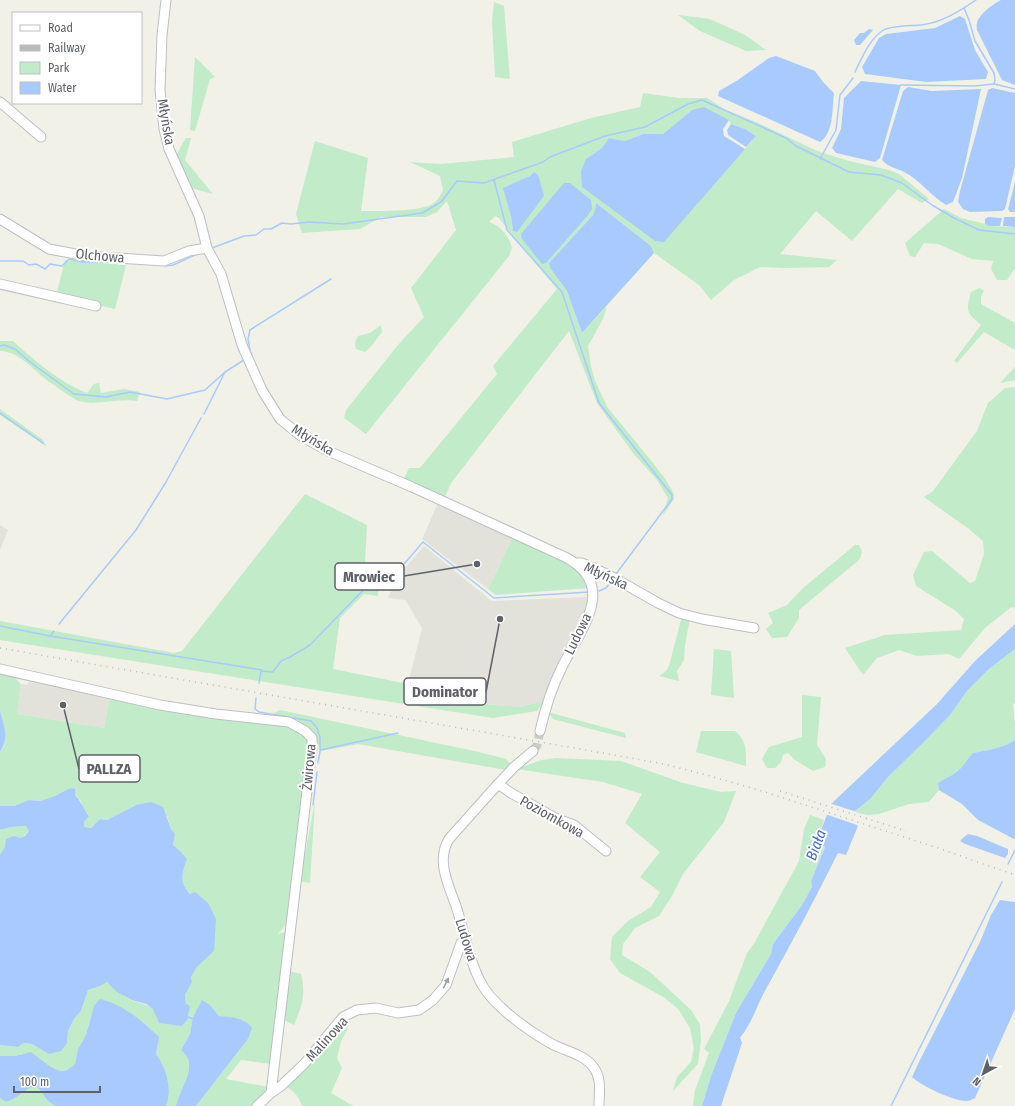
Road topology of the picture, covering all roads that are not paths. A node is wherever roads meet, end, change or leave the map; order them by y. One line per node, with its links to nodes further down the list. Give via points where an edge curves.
1 (166, 0): 5 (street, Młyńska, via 160,90 164,129 169,149 199,216)
2 (0, 102): 3 (street)
3 (41, 137)
4 (0, 219): 5 (street, Olchowa, via 49,249 86,256 164,261 189,251)
5 (207, 248): 8 (street, Młyńska, via 222,274 242,345 262,390 280,419 301,436 328,452 433,496)
6 (0, 284): 7 (street)
7 (96, 306)
8 (576, 563): 9 (street, Młyńska, via 582,563 609,575 679,613); 11 (street, Ludowa, via 587,574 592,584 593,600 588,616 557,678)
9 (754, 628)
10 (0, 669): 16 (street, Żwirowa, via 160,705 289,722 312,738)
11 (540, 730)
12 (534, 751): 13 (street, Ludowa)
13 (498, 784): 14 (street, Poziomkowa, via 557,819 574,825); 15 (street, Ludowa, via 453,833 444,850 444,871)
14 (606, 851)
15 (466, 940): 16 (street, Malinowa, one-way to 15, via 304,1064 343,1017 357,1010 376,1008 398,1013 419,1010 433,1000 446,985 461,943); 18 (street, Ludowa, via 480,981 496,1003 541,1038 585,1059 594,1068 599,1080)
16 (271, 1093): 17 (street, Malinowa)
17 (257, 1106)
18 (599, 1106)

